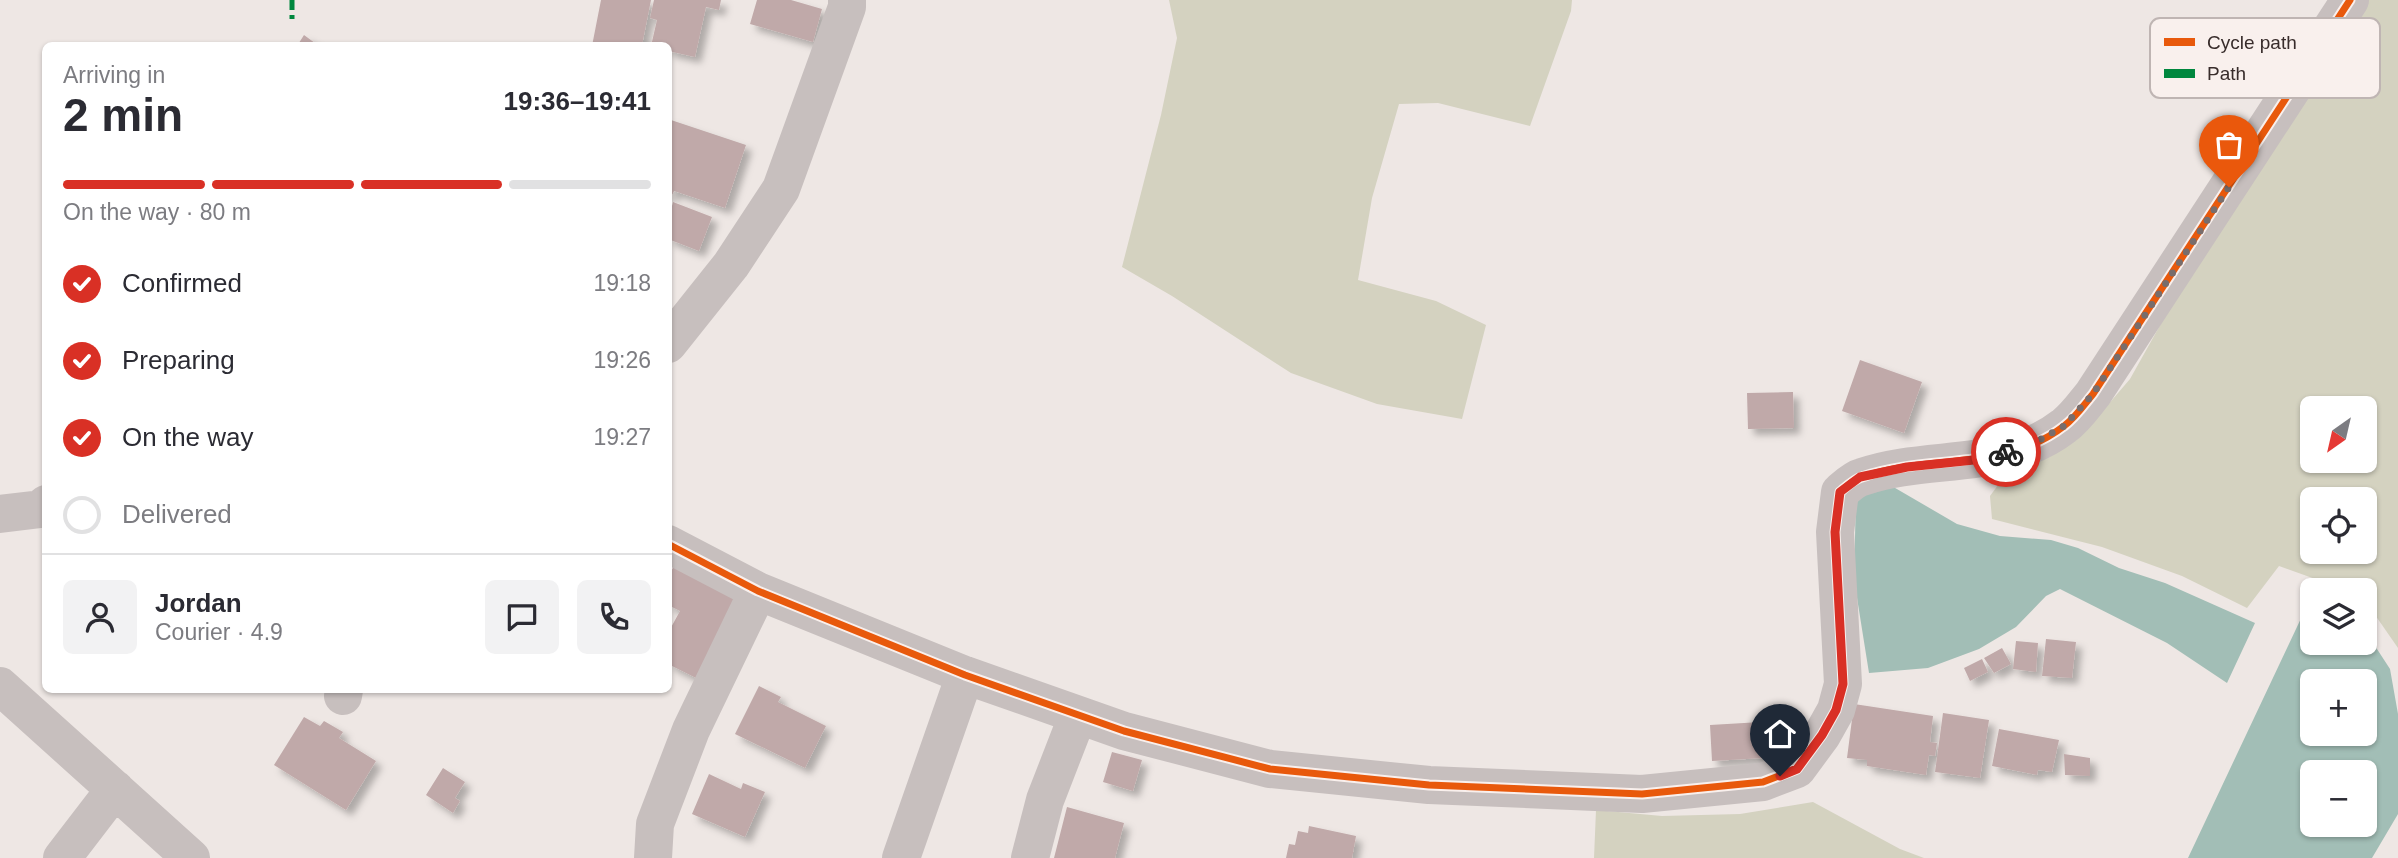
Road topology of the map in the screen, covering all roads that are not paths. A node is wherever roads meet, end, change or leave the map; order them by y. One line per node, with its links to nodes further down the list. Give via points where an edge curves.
1 (848, 0): 5 (street, via 781,189 731,265)
2 (2350, 0): 3 (street)
3 (2338, 18)
4 (2286, 98): 12 (street, via 2093,394 2064,426 2031,445 1984,459 1860,477 1840,492 1835,532 1843,684 1836,710 1797,769 1763,782 1642,794 1429,785 1270,769)
5 (672, 339)
6 (42, 508): 7 (street)
7 (0, 514)
8 (672, 546): 9 (street)
9 (758, 591): 10 (street); 16 (street, via 691,730 655,824)
10 (965, 676): 12 (street); 17 (street)
11 (0, 686): 13 (street)
12 (1078, 715): 18 (street, via 1045,800)
13 (115, 789): 14 (street); 15 (street)
14 (61, 858)
15 (191, 858)
16 (653, 858)
17 (901, 858)
18 (1030, 858)

